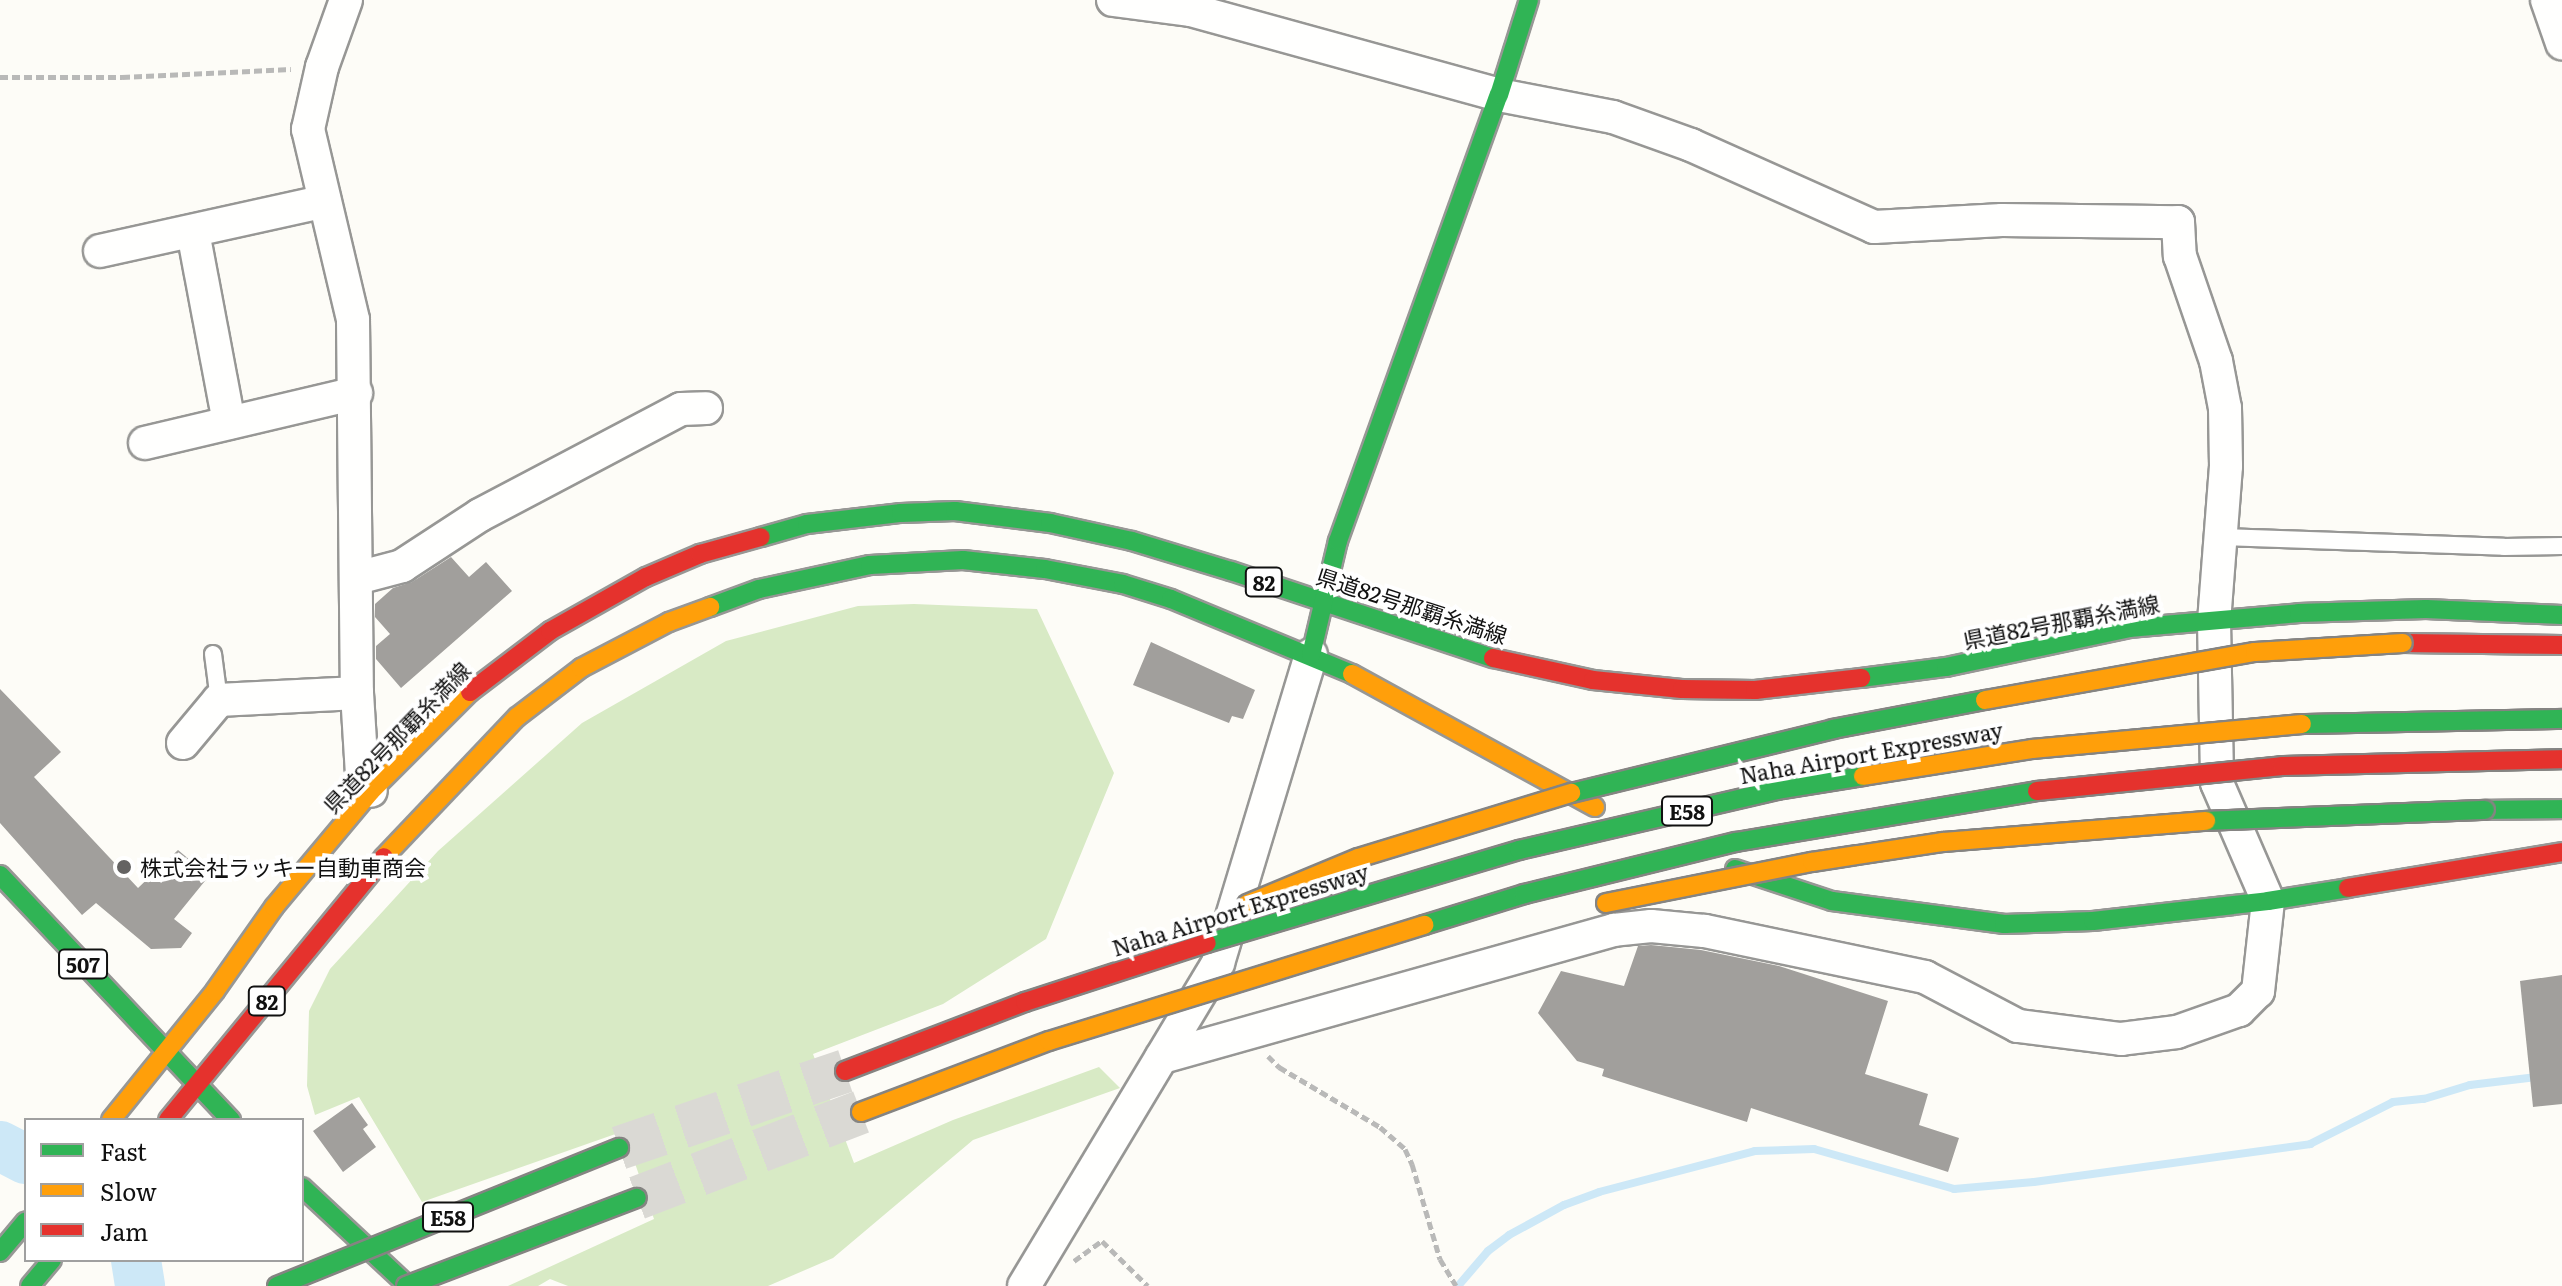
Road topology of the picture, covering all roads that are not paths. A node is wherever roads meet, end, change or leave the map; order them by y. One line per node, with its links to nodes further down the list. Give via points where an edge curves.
1 (346, 0): 7 (street, via 322,67 308,129)
2 (1113, 0): 6 (street, via 1191,10)
3 (1529, 0): 6 (main road)
4 (2547, 0): 5 (street)
5 (2562, 43)
6 (1499, 95): 14 (street, via 1613,117 1691,145 1874,227 2002,220 2178,222 2180,256 2216,361 2225,408); 17 (main road, via 1338,541)
7 (325, 201): 8 (street); 10 (street, via 353,320)
8 (193, 232): 9 (street); 12 (street)
9 (100, 251)
10 (356, 393): 12 (street); 16 (street)
11 (706, 408): 16 (street, via 681,409 480,515 402,566)
12 (229, 423): 13 (street)
13 (145, 443)
14 (2222, 537): 15 (lane); 19 (street)
15 (2562, 546)
16 (357, 578): 23 (street)
17 (1323, 602): 19 (main road, 県道82号那覇糸満線 / 82, via 1500,660 1593,680 1682,689 1828,683 1946,667 2129,628); 22 (main road); 28 (main road, 県道82号那覇糸満線 / 82, via 1132,541 1009,516 901,513 807,524 700,554 600,600 467,694)
18 (2562, 615): 19 (main road, 県道82号那覇糸満線 / 82, via 2426,609)
19 (2214, 621): 32 (street, via 2217,783)
20 (2562, 645): 35 (main road, bridge, via 2403,643 2255,652 2007,693 1680,764 1504,811 1358,858)
21 (213, 654): 24 (lane)
22 (1311, 655): 32 (main road, 82, via 1643,833 1832,901 2004,924 2093,921); 38 (street, via 1218,963); 40 (main road, 82, via 1123,584 963,560 870,565 759,589 669,622 581,668 517,717 460,772 371,872)
23 (357, 693): 24 (street); 28 (street, via 362,775)
24 (219, 700): 26 (street)
25 (2562, 719): 35 (main road, Naha Airport Expressway / E58, bridge, via 2278,725 2032,749 1776,790 1519,850)
26 (183, 743)
27 (2562, 759): 36 (main road, E58, bridge, via 2282,766 2073,785 1736,842 1524,894)
28 (371, 791): 37 (main road, 県道82号那覇糸満線 / 82, via 274,907)
29 (2562, 809): 33 (main road, bridge, via 2178,822 1943,842 1812,862)
30 (2562, 852): 32 (main road, 82)
31 (0, 875): 37 (main road, 507)
32 (2268, 901): 38 (street, via 2258,991 2239,1010 2177,1032 2121,1039 2018,1026 1925,977 1704,931 1651,926 1614,930)
33 (1581, 909)
34 (1385, 957): 36 (main road, bridge)
35 (1025, 1002): 39 (main road, Naha Airport Expressway / E58, bridge)
36 (1049, 1041): 41 (main road, E58, bridge)
37 (166, 1052): 40 (main road, 507); 42 (main road, 県道82号那覇糸満線 / 82)
38 (1162, 1057): 51 (street)
39 (845, 1071)
40 (197, 1086): 43 (main road, 82); 44 (main road, 507)
41 (861, 1112)
42 (113, 1118)
43 (170, 1118)
44 (229, 1118)
45 (619, 1148): 53 (main road, E58, bridge)
46 (304, 1189): 54 (main road)
47 (637, 1198): 54 (main road, E58, bridge)
48 (23, 1224): 49 (main road)
49 (0, 1252)
50 (50, 1262): 52 (main road)
51 (1028, 1280)
52 (30, 1286)
53 (277, 1286)
54 (407, 1286)

